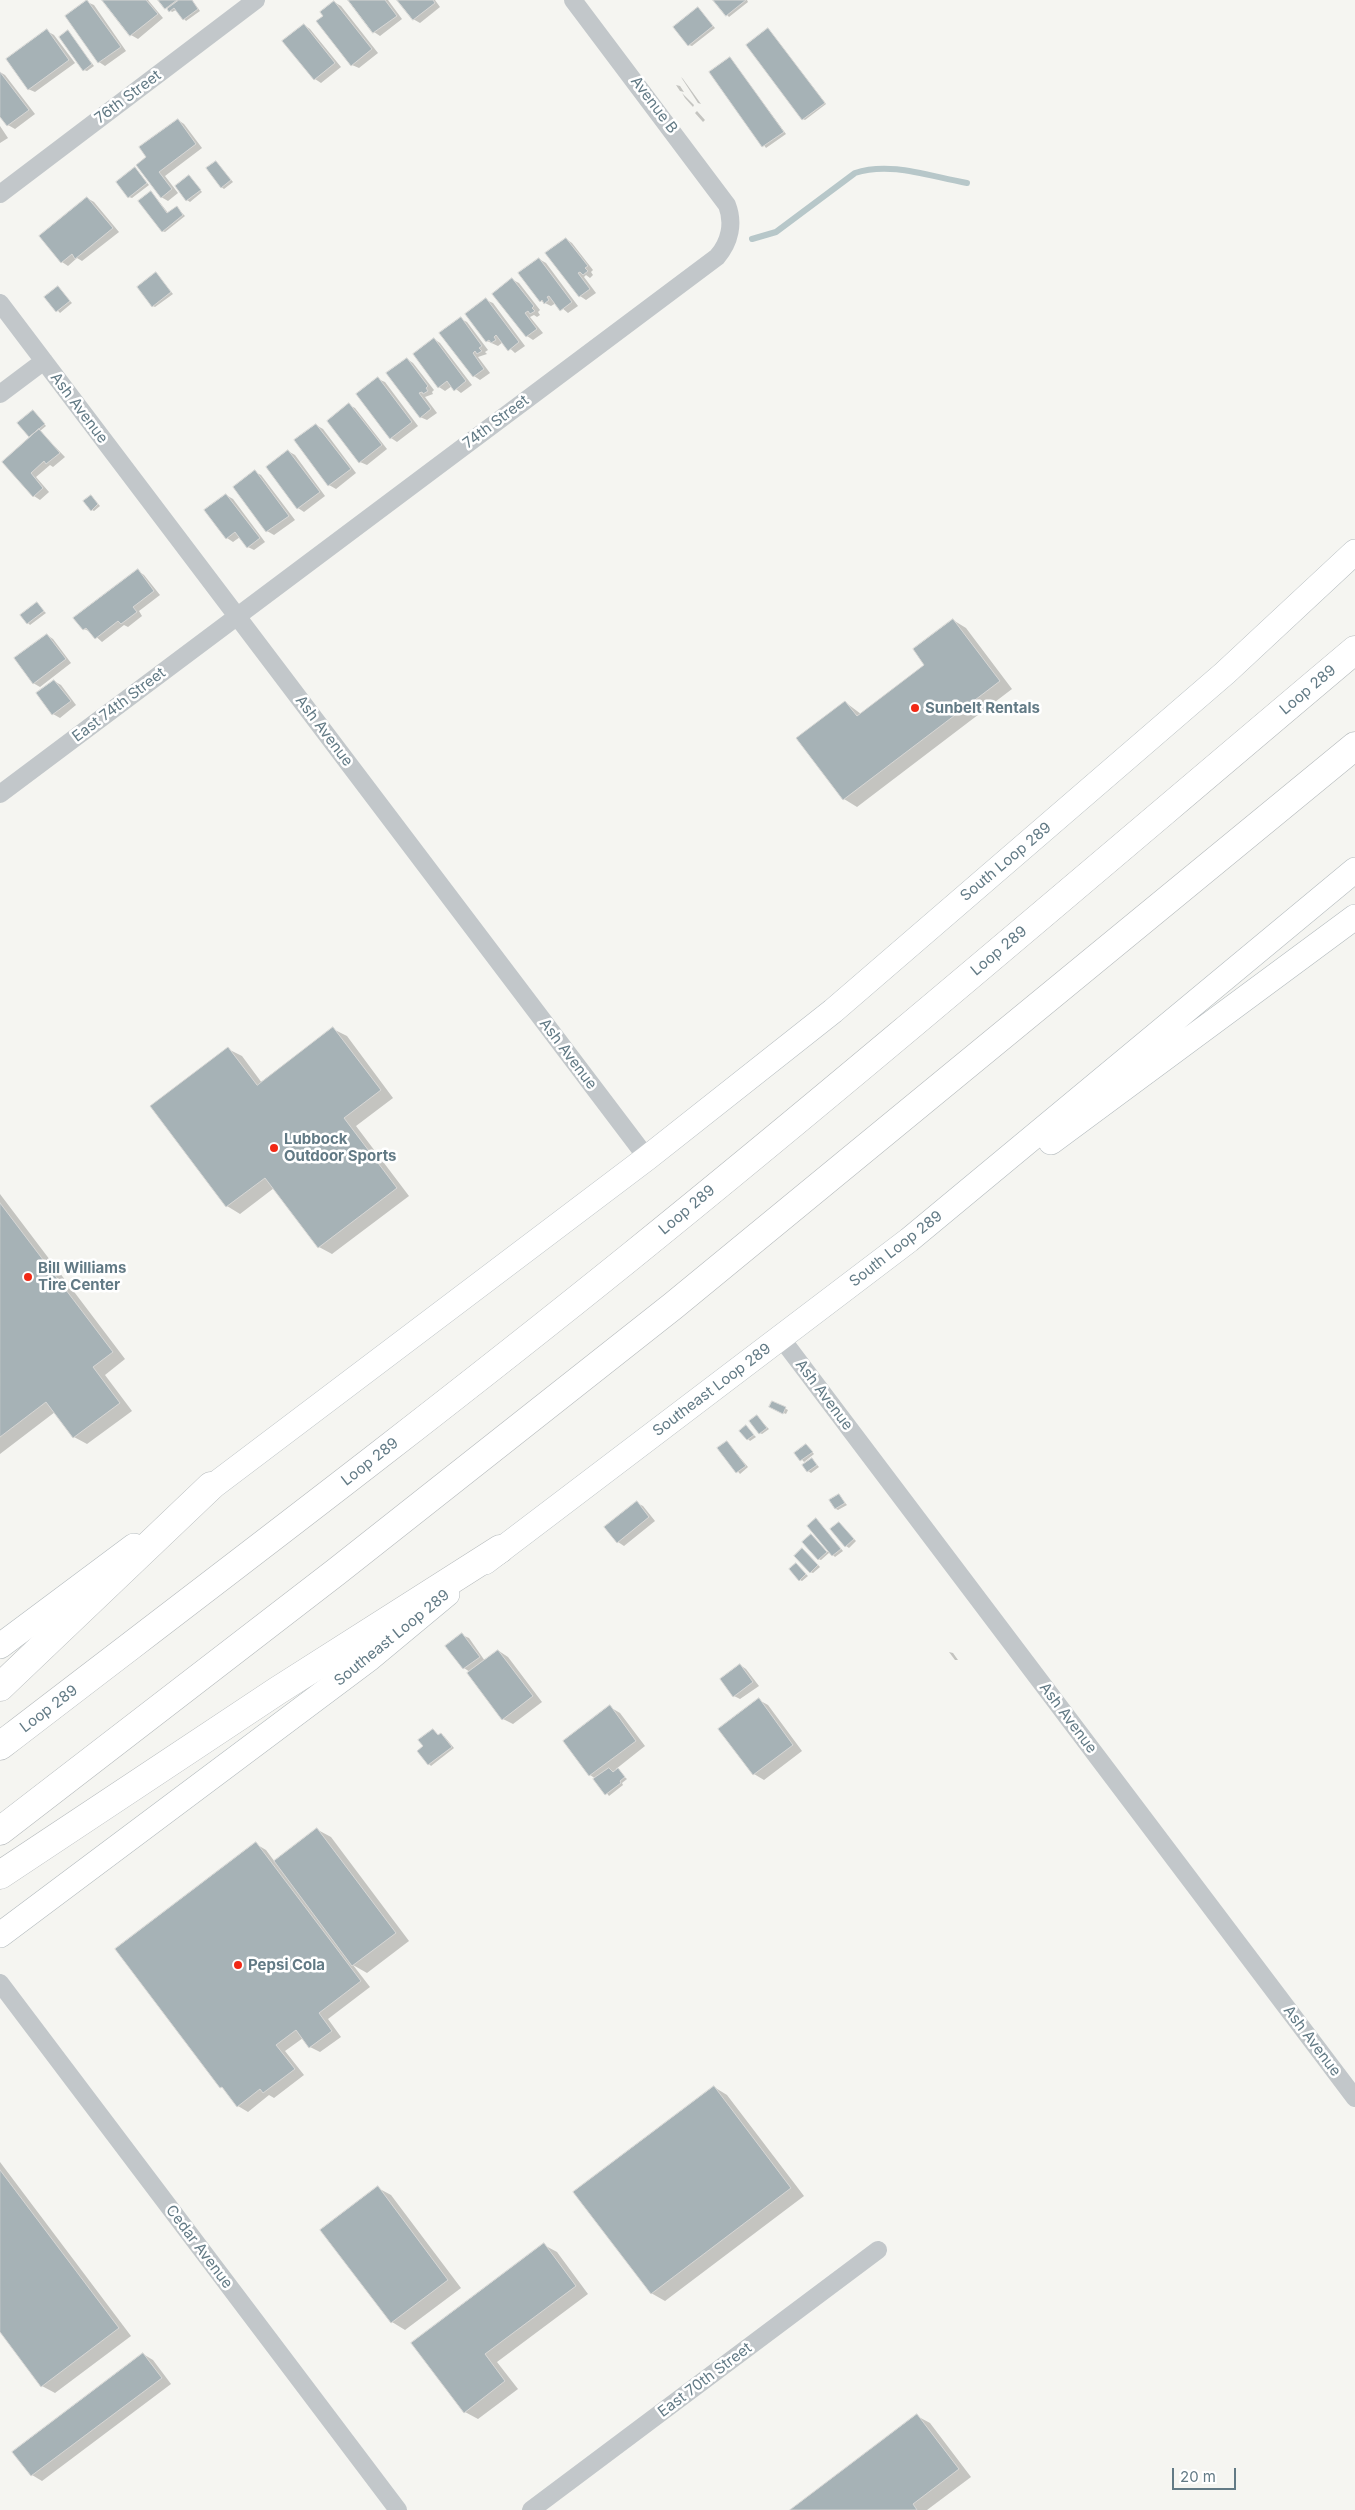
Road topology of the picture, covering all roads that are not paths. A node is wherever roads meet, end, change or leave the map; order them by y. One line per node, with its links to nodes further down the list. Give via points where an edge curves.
1 (256, 0): 3 (street, 76th Street)
2 (573, 0): 4 (street, Avenue B, via 716,188)
3 (0, 194)
4 (730, 213): 10 (street, 74th Street, via 731,230 718,257)
5 (0, 304): 6 (street, Ash Avenue)
6 (44, 361): 7 (street); 10 (street, Ash Avenue)
7 (0, 394)
8 (1355, 535): 12 (main road)
9 (1355, 552): 12 (main road, South Loop 289)
10 (237, 616): 14 (street, East 74th Street); 17 (street, Ash Avenue)
11 (1355, 650): 24 (highway, Loop 289, via 885,1047 631,1256 468,1387)
12 (1225, 673): 17 (main road, South Loop 289, via 833,1011)
13 (1355, 746): 25 (highway, via 674,1306)
14 (0, 794)
15 (1355, 870): 18 (main road, South Loop 289)
16 (1355, 917): 18 (main road, via 1023,1163)
17 (647, 1158): 20 (main road)
18 (909, 1240): 19 (main road, South Loop 289)
19 (781, 1338): 21 (main road, Southeast Loop 289); 29 (street, Ash Avenue)
20 (211, 1486): 22 (main road); 23 (highway)
21 (500, 1549): 26 (highway, via 277,1691); 27 (main road, Southeast Loop 289, via 362,1664)
22 (0, 1646)
23 (0, 1686)
24 (0, 1746)
25 (0, 1831)
26 (0, 1875)
27 (0, 1935)
28 (0, 1983): 31 (street, Cedar Avenue)
29 (1355, 2098)
30 (878, 2250): 32 (street, East 70th Street)
31 (398, 2510)
32 (531, 2510)

